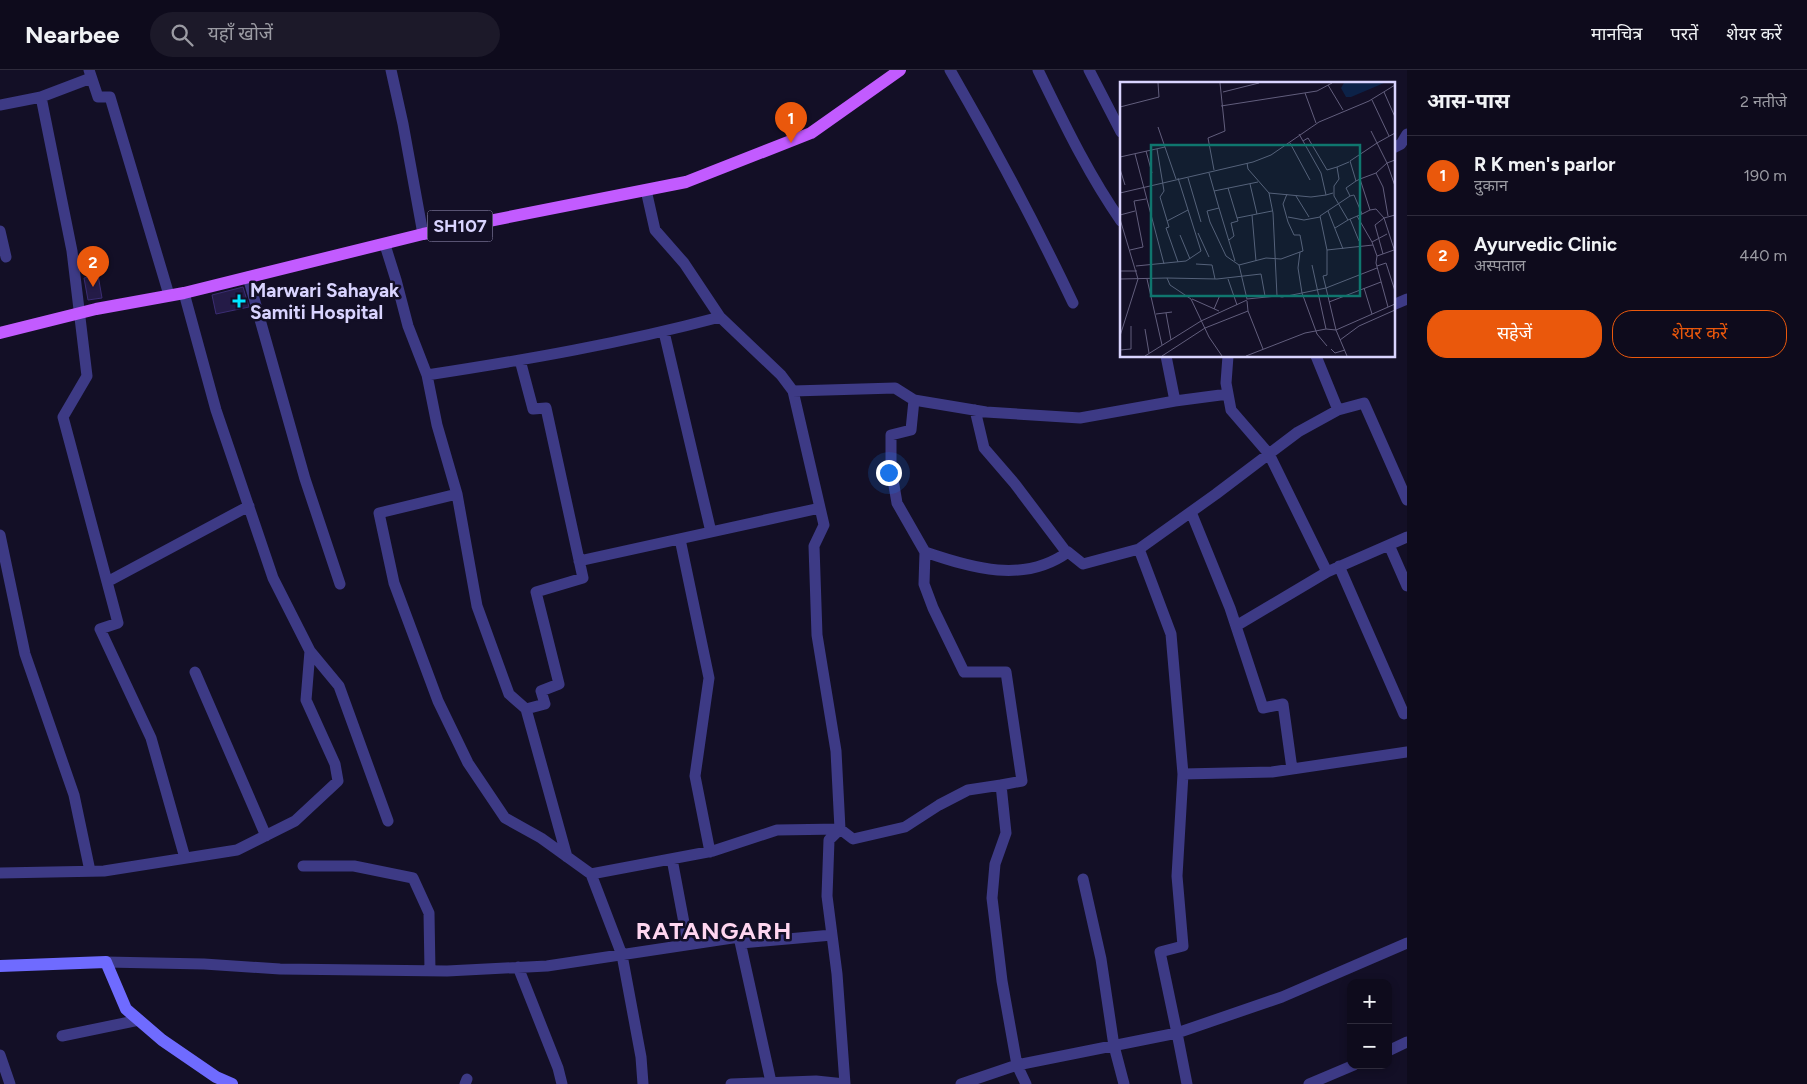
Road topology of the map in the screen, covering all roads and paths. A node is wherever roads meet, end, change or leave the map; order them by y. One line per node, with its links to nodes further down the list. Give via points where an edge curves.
1 (392, 70): 15 (street)
2 (900, 70): 12 (main road, SH107, via 811,133 686,182)
3 (950, 70): 22 (street, via 995,148)
4 (1038, 70): 13 (street, via 1066,128)
5 (1089, 70): 9 (street)
6 (90, 74): 7 (street); 20 (street, via 98,97 110,96)
7 (41, 96): 8 (street); 24 (street, via 72,251)
8 (0, 105)
9 (1120, 130)
10 (1407, 134): 11 (street, via 1401,144)
11 (1394, 148)
12 (646, 190): 15 (main road, SH107); 25 (street, via 655,230 684,263)
13 (1120, 220)
14 (0, 231): 17 (street)
15 (423, 234): 16 (main road, SH107)
16 (385, 245): 18 (main road, SH107); 32 (street, via 408,326)
17 (6, 256)
18 (248, 277): 19 (main road, SH107); 57 (street, via 305,479)
19 (184, 293): 20 (main road, SH107); 42 (street, via 216,410)
20 (169, 295): 24 (main road, SH107)
21 (1407, 299): 23 (street)
22 (1073, 303)
23 (1394, 305)
24 (79, 313): 27 (main road, SH107); 56 (street, via 87,376 63,417)
25 (720, 317): 26 (street); 33 (street, via 781,374)
26 (664, 332): 31 (street); 45 (street)
27 (0, 333)
28 (1166, 358): 36 (street)
29 (1228, 358): 34 (street)
30 (1317, 358): 38 (street)
31 (520, 360): 32 (street); 53 (street, via 533,409 546,408)
32 (427, 375): 40 (street, via 437,425)
33 (794, 391): 35 (street, via 895,388); 43 (street)
34 (1228, 394): 36 (street); 39 (street, via 1231,410)
35 (914, 400): 37 (street); 51 (street, via 911,430 891,435 891,468 897,503)
36 (1175, 401): 37 (street, via 1080,418)
37 (975, 410): 52 (street, via 984,448)
38 (1338, 410): 39 (street, via 1298,432); 41 (street, via 1364,403)
39 (1269, 454): 44 (street); 55 (street)
40 (457, 494): 62 (street, via 477,606 509,694); 72 (street, via 378,513 394,583 438,701 468,763 505,818)
41 (1407, 500)
42 (249, 506): 56 (street); 60 (street, via 273,578)
43 (820, 508): 45 (street); 69 (street, via 824,525 814,546 817,635 836,751)
44 (1191, 512): 50 (street); 59 (street)
45 (711, 532): 48 (street)
46 (0, 535): 76 (street, via 25,654 74,795)
47 (1407, 537): 49 (street)
48 (680, 539): 53 (street); 71 (street, via 709,678 695,776)
49 (1389, 545): 54 (street); 58 (street)
50 (1138, 549): 52 (street, via 1083,564); 66 (street, via 1171,634)
51 (925, 552): 52 (street, via 985,570 1031,570 1056,561); 67 (street, via 924,584 964,672 1006,672 1022,781)
52 (1067, 553)
53 (579, 562): 62 (street, via 583,578 536,592 559,684 541,691 544,704)
54 (1339, 566): 55 (street); 63 (street)
55 (1327, 572): 59 (street)
56 (107, 582): 73 (street, via 118,623 100,629 150,738)
57 (340, 584)
58 (1407, 586)
59 (1236, 626): 65 (street, via 1263,708 1283,704)
60 (310, 651): 68 (street, via 339,686); 70 (street, via 306,700 334,764 338,781 295,821)
61 (196, 672): 70 (street)
62 (526, 709): 72 (street)
63 (1404, 714)
64 (1407, 752): 65 (street)
65 (1292, 769): 66 (street)
66 (1183, 774): 90 (street, via 1177,876 1184,946 1160,952)
67 (1001, 785): 69 (street, via 968,790 905,827 853,839); 96 (street, via 1006,832 995,864 992,898)
68 (388, 821)
69 (840, 829): 71 (street, via 778,830); 80 (street, via 829,840 827,896)
70 (266, 836): 73 (street, via 237,850)
71 (710, 852): 74 (street)
72 (567, 857): 78 (street)
73 (185, 858): 76 (street)
74 (672, 859): 78 (street); 83 (street)
75 (303, 866): 88 (street, via 354,866 413,878 429,913)
76 (90, 872): 77 (street)
77 (0, 873)
78 (592, 874): 84 (street)
79 (1083, 879): 93 (street, via 1101,959)
80 (832, 935): 81 (street); 104 (street)
81 (741, 943): 83 (street, via 739,937); 98 (street)
82 (1407, 943): 90 (street, via 1282,998)
83 (688, 944): 84 (street)
84 (622, 955): 87 (street); 102 (street)
85 (106, 962): 86 (street); 88 (street); 89 (street, via 126,1009)
86 (0, 966)
87 (518, 967): 88 (street); 101 (street)
88 (430, 971)
89 (139, 1020): 91 (street); 100 (street, via 162,1040 216,1077)
90 (1177, 1033): 93 (street); 108 (street)
91 (62, 1036)
92 (1407, 1042): 94 (street)
93 (1114, 1046): 96 (street); 107 (street)
94 (1392, 1049)
95 (0, 1055): 99 (street)
96 (1017, 1065): 105 (street); 106 (street)
97 (1347, 1068): 109 (street)
98 (770, 1082): 103 (street); 104 (street)
99 (10, 1084)
100 (232, 1084)
101 (562, 1084)
102 (643, 1084)
103 (731, 1084)
104 (845, 1084)
105 (961, 1084)
106 (1026, 1084)
107 (1124, 1084)
108 (1187, 1084)
109 (1309, 1084)

